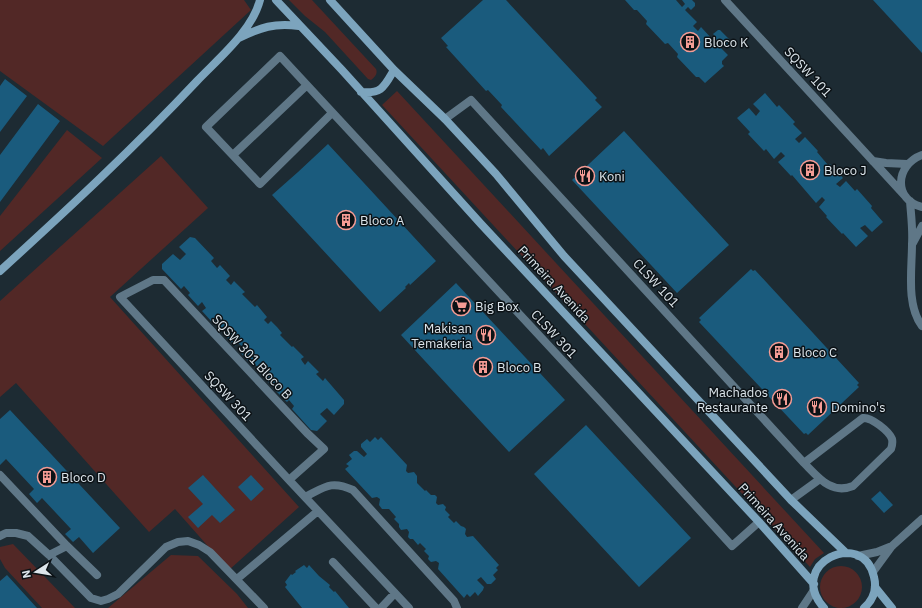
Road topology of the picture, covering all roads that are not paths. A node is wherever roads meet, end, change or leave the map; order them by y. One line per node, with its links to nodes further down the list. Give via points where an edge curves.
1 (260, 0): 6 (main road, via 254,16)
2 (276, 0): 5 (main road, Primeira Avenida)
3 (330, 0): 7 (main road, Primeira Avenida)
4 (725, 0): 14 (street, SQSW 101)
5 (299, 26): 6 (main road, via 283,24 260,28); 9 (main road, Primeira Avenida)
6 (237, 40): 20 (main road, via 155,126)
7 (394, 70): 9 (main road, via 380,89 372,93); 11 (main road, Primeira Avenida)
8 (307, 86): 10 (street); 12 (street); 12 (street, via 280,56 206,127)
9 (361, 92): 31 (main road, Primeira Avenida)
10 (332, 113): 12 (street, via 260,184); 31 (street, CLSW 301, via 732,546)
11 (445, 119): 23 (street, CLSW 101, via 471,100); 28 (main road, Primeira Avenida, via 496,174 564,256)
12 (233, 155)
13 (922, 155): 15 (street)
14 (873, 161): 15 (street); 16 (street, SQSW 101)
15 (908, 164): 16 (street, via 901,180 902,189)
16 (908, 199): 17 (street); 19 (street)
17 (922, 207)
18 (922, 226): 19 (street)
19 (912, 244): 22 (street, via 912,297)
20 (0, 271)
21 (120, 297): 26 (street, SQSW 301); 26 (street, SQSW 301 Bloco B, via 153,280 164,280 324,449)
22 (922, 326)
23 (804, 463): 25 (street, CLSW 101); 25 (street, CLSW 101, via 863,418 875,421 891,437 891,449 853,486 838,489)
24 (0, 475): 33 (street)
25 (820, 479): 28 (street)
26 (289, 480): 27 (street, SQSW 301)
27 (305, 497): 29 (street, SQSW 301); 49 (street, via 330,484 343,485 353,490 454,601)
28 (791, 500): 35 (main road, Primeira Avenida)
29 (318, 511): 41 (street); 44 (street, SQSW 301)
30 (922, 519): 34 (street)
31 (759, 522): 42 (main road, Primeira Avenida)
32 (0, 536): 36 (street, via 16,533 28,536)
33 (67, 546): 36 (street); 40 (street)
34 (892, 546): 37 (street); 39 (street)
35 (846, 553): 37 (main road); 42 (main road, via 827,558 820,565 815,574)
36 (49, 555): 41 (street, via 91,598 101,601 118,594 166,547 178,542 188,541 200,545)
37 (858, 556): 39 (main road)
38 (333, 562): 46 (street)
39 (873, 572): 43 (main road)
40 (97, 575)
41 (237, 579): 45 (street)
42 (814, 587): 50 (street); 51 (main road, Primeira Avenida)
43 (875, 587): 52 (main road, via 870,602); 53 (main road)
44 (394, 593): 47 (street); 48 (street, SQSW 301)
45 (264, 608)
46 (376, 608)
47 (381, 608)
48 (409, 608)
49 (457, 608)
50 (802, 608)
51 (824, 608)
52 (864, 608)
53 (892, 608)

